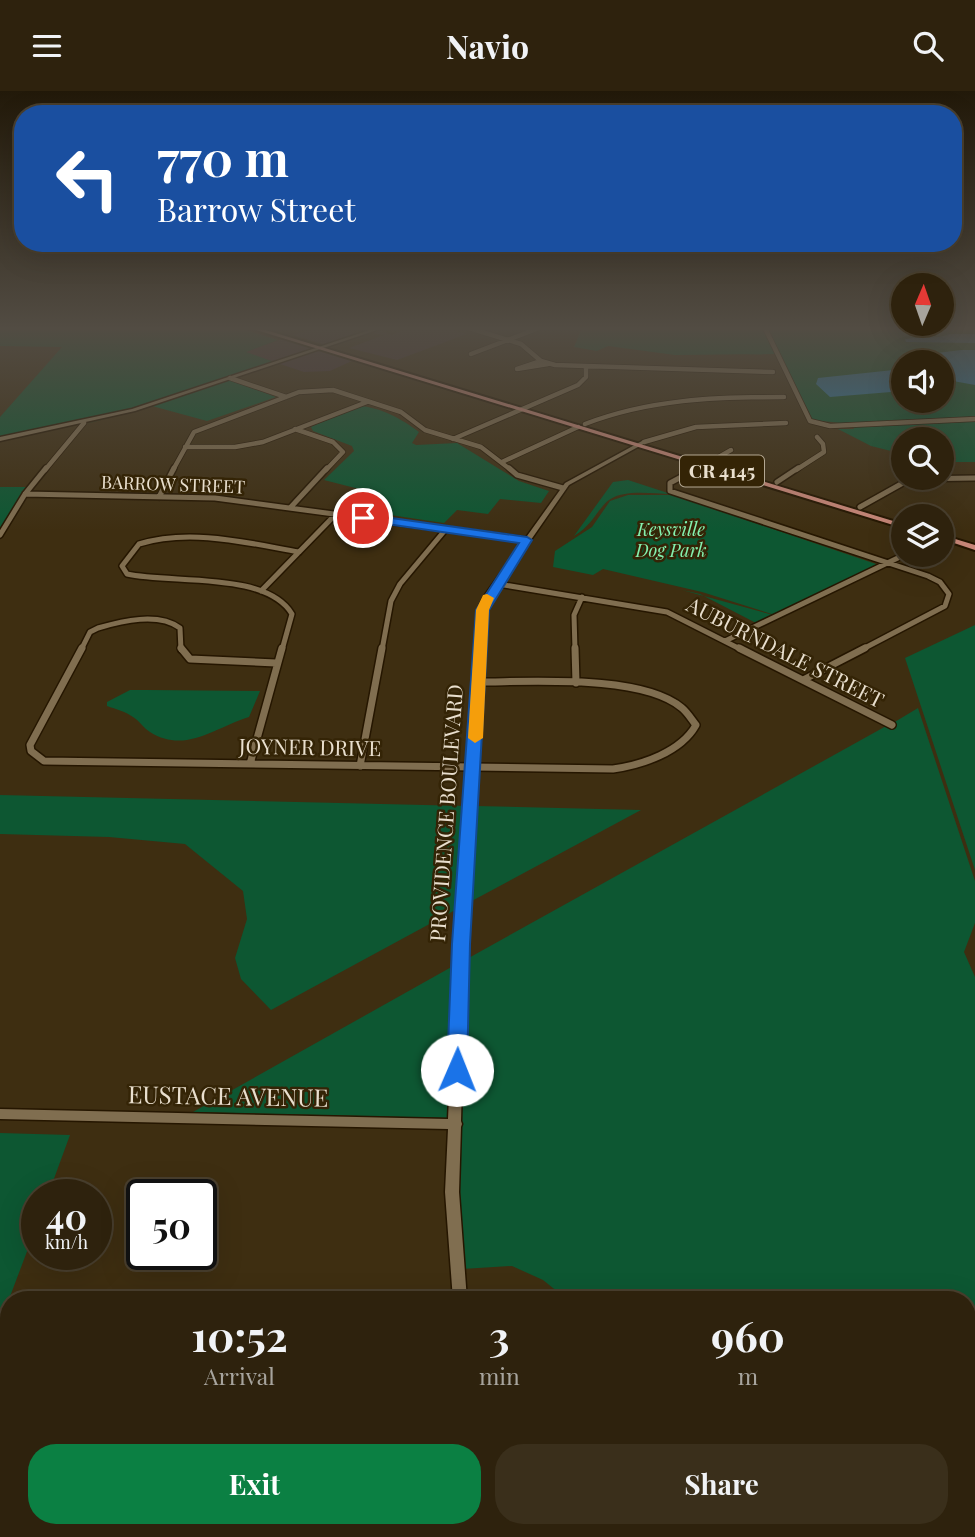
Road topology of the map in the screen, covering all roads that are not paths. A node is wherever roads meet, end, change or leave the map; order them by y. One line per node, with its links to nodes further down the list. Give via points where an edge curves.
1 (175, 395): 13 (main road)
2 (282, 395): 8 (street)
3 (292, 395): 8 (street)
4 (346, 395): 10 (street)
5 (479, 395): 11 (main road, CR 4145)
6 (555, 395): 11 (street)
7 (798, 395): 12 (street, via 815,423)
8 (287, 397): 21 (street, via 206,425 194,432)
9 (784, 397): 15 (street, via 660,402)
10 (367, 402): 16 (street); 19 (street, via 401,412 425,430)
11 (524, 409): 15 (main road, CR 4145); 19 (street)
12 (975, 419)
13 (84, 423): 18 (main road); 28 (street)
14 (786, 423): 20 (street, via 701,425)
15 (581, 426): 20 (main road, CR 4145); 23 (street)
16 (295, 429): 21 (street, via 251,445); 31 (street, via 337,444 343,453)
17 (817, 437): 26 (street, via 824,452)
18 (0, 439)
19 (452, 439): 23 (street, via 481,447)
20 (641, 443): 24 (main road, CR 4145); 27 (main road, PROVIDENCE BOULEVARD)
21 (185, 447): 29 (street)
22 (730, 450): 24 (street)
23 (502, 462): 27 (street, via 530,481)
24 (707, 463): 26 (main road, CR 4145); 34 (main road, CR 4145); 44 (street, via 670,483 670,491)
25 (975, 478): 30 (street, via 910,479)
26 (777, 482): 30 (main road, CR 4145)
27 (563, 488): 39 (main road, PROVIDENCE BOULEVARD)
28 (25, 495): 29 (street, BARROW STREET); 36 (street)
29 (159, 497): 31 (street, BARROW STREET, via 215,498)
30 (860, 507): 33 (main road, CR 4145)
31 (290, 508): 32 (street, BARROW STREET)
32 (336, 514): 35 (street, BARROW STREET); 42 (street)
33 (891, 516)
34 (891, 522)
35 (446, 529): 39 (street, BARROW STREET); 55 (street, via 391,601)
36 (0, 535)
37 (954, 537): 40 (main road)
38 (954, 539): 41 (main road)
39 (527, 540): 45 (main road, PROVIDENCE BOULEVARD)
40 (975, 542)
41 (975, 548)
42 (299, 552): 46 (street); 46 (street, via 213,539 158,539 136,546 122,566 134,577 179,578)
43 (891, 561): 44 (street)
44 (888, 562): 48 (street); 50 (street, via 940,582 947,589 945,606)
45 (498, 583): 47 (street, AUBURNDALE STREET); 51 (main road, PROVIDENCE BOULEVARD, via 482,610)
46 (261, 590): 49 (street, via 278,595 291,606)
47 (582, 597): 48 (street, AUBURNDALE STREET, via 667,612); 52 (street, via 574,615)
48 (725, 641): 50 (street, AUBURNDALE STREET)
49 (276, 663): 54 (street); 54 (street, JOYNER DRIVE, via 190,659 181,650 180,628 167,622 105,624 90,632 30,745 34,756 44,761)
50 (803, 680): 53 (street, AUBURNDALE STREET)
51 (478, 682): 52 (street, JOYNER DRIVE); 56 (main road, PROVIDENCE BOULEVARD)
52 (576, 683): 56 (street, JOYNER DRIVE, via 622,685 666,699 686,710 693,719 694,733 626,768)
53 (892, 725)
54 (250, 764): 55 (street, JOYNER DRIVE)
55 (360, 766): 56 (street, JOYNER DRIVE)
56 (474, 768): 58 (main road, PROVIDENCE BOULEVARD, via 461,944)
57 (0, 1114): 58 (main road, EUSTACE AVENUE)
58 (456, 1123): 59 (main road, PROVIDENCE BOULEVARD, via 453,1216)
59 (459, 1291)

